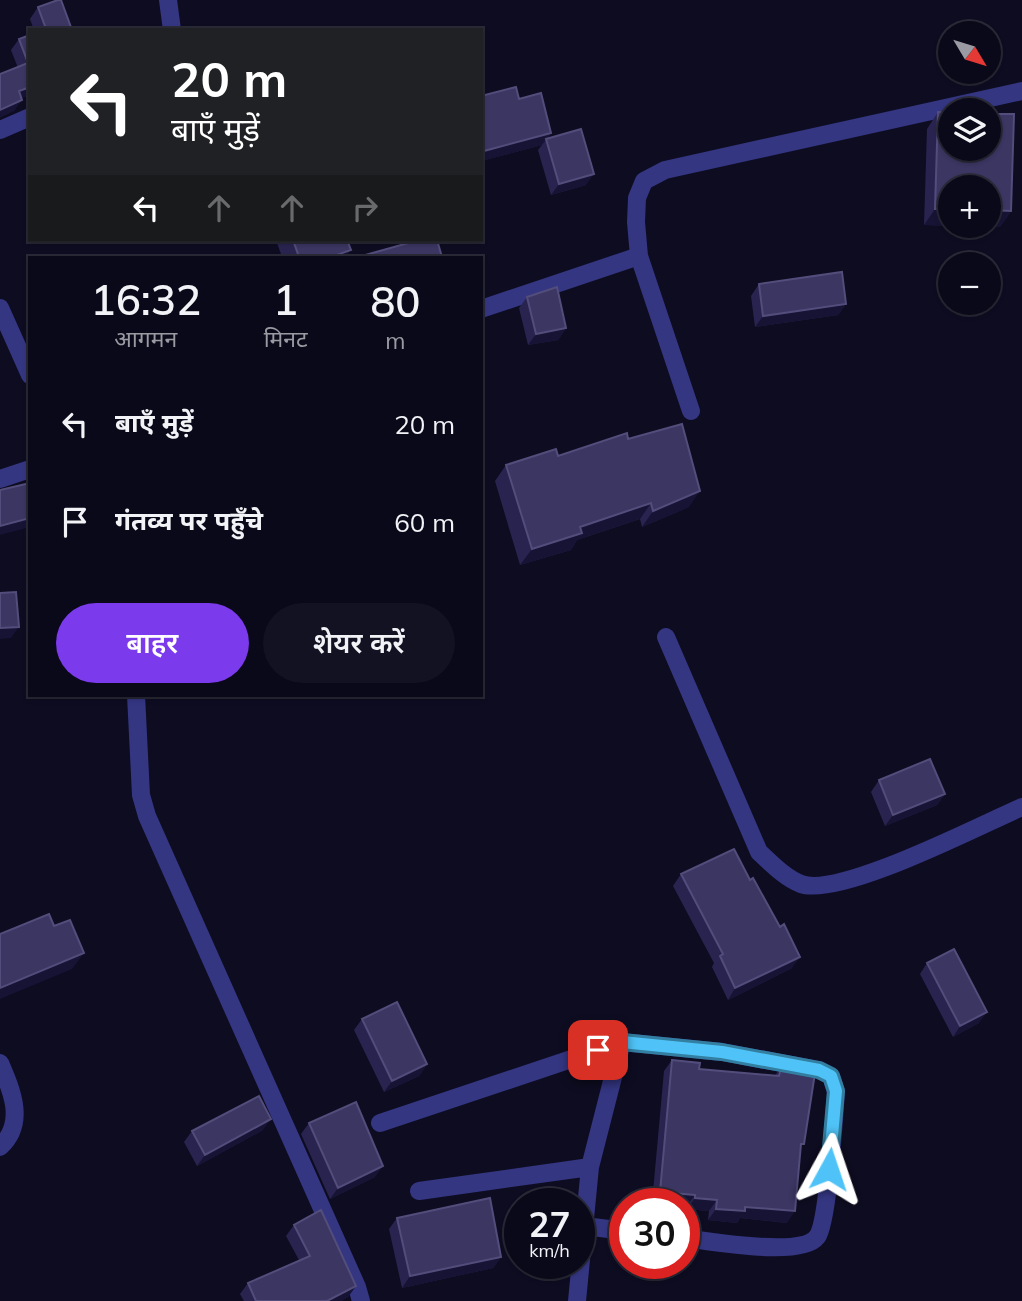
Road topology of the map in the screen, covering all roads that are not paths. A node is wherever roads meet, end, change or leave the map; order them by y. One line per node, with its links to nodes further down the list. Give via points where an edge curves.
1 (168, 0): 2 (street)
2 (172, 28)
3 (1022, 91): 6 (street, via 665,170 644,181 637,198)
4 (28, 118): 5 (street)
5 (0, 130)
6 (639, 256): 8 (street); 10 (street)
7 (0, 308): 9 (street)
8 (483, 308)
9 (28, 372)
10 (691, 411)
11 (28, 470): 12 (street)
12 (0, 479)
13 (666, 637): 15 (street, via 759,852 802,885 830,886 864,877)
14 (136, 697): 25 (street, via 141,795 147,817)
15 (1022, 807)
16 (622, 1042): 18 (street); 20 (street); 23 (street, via 722,1052 819,1070 835,1082 827,1191 818,1236 810,1242 764,1248)
17 (0, 1063): 19 (street, via 16,1108 13,1129)
18 (380, 1124)
19 (0, 1147)
20 (590, 1167): 21 (street); 22 (street)
21 (588, 1188)
22 (418, 1191)
23 (700, 1240)
24 (579, 1279): 26 (street)
25 (361, 1301)
26 (577, 1301)

